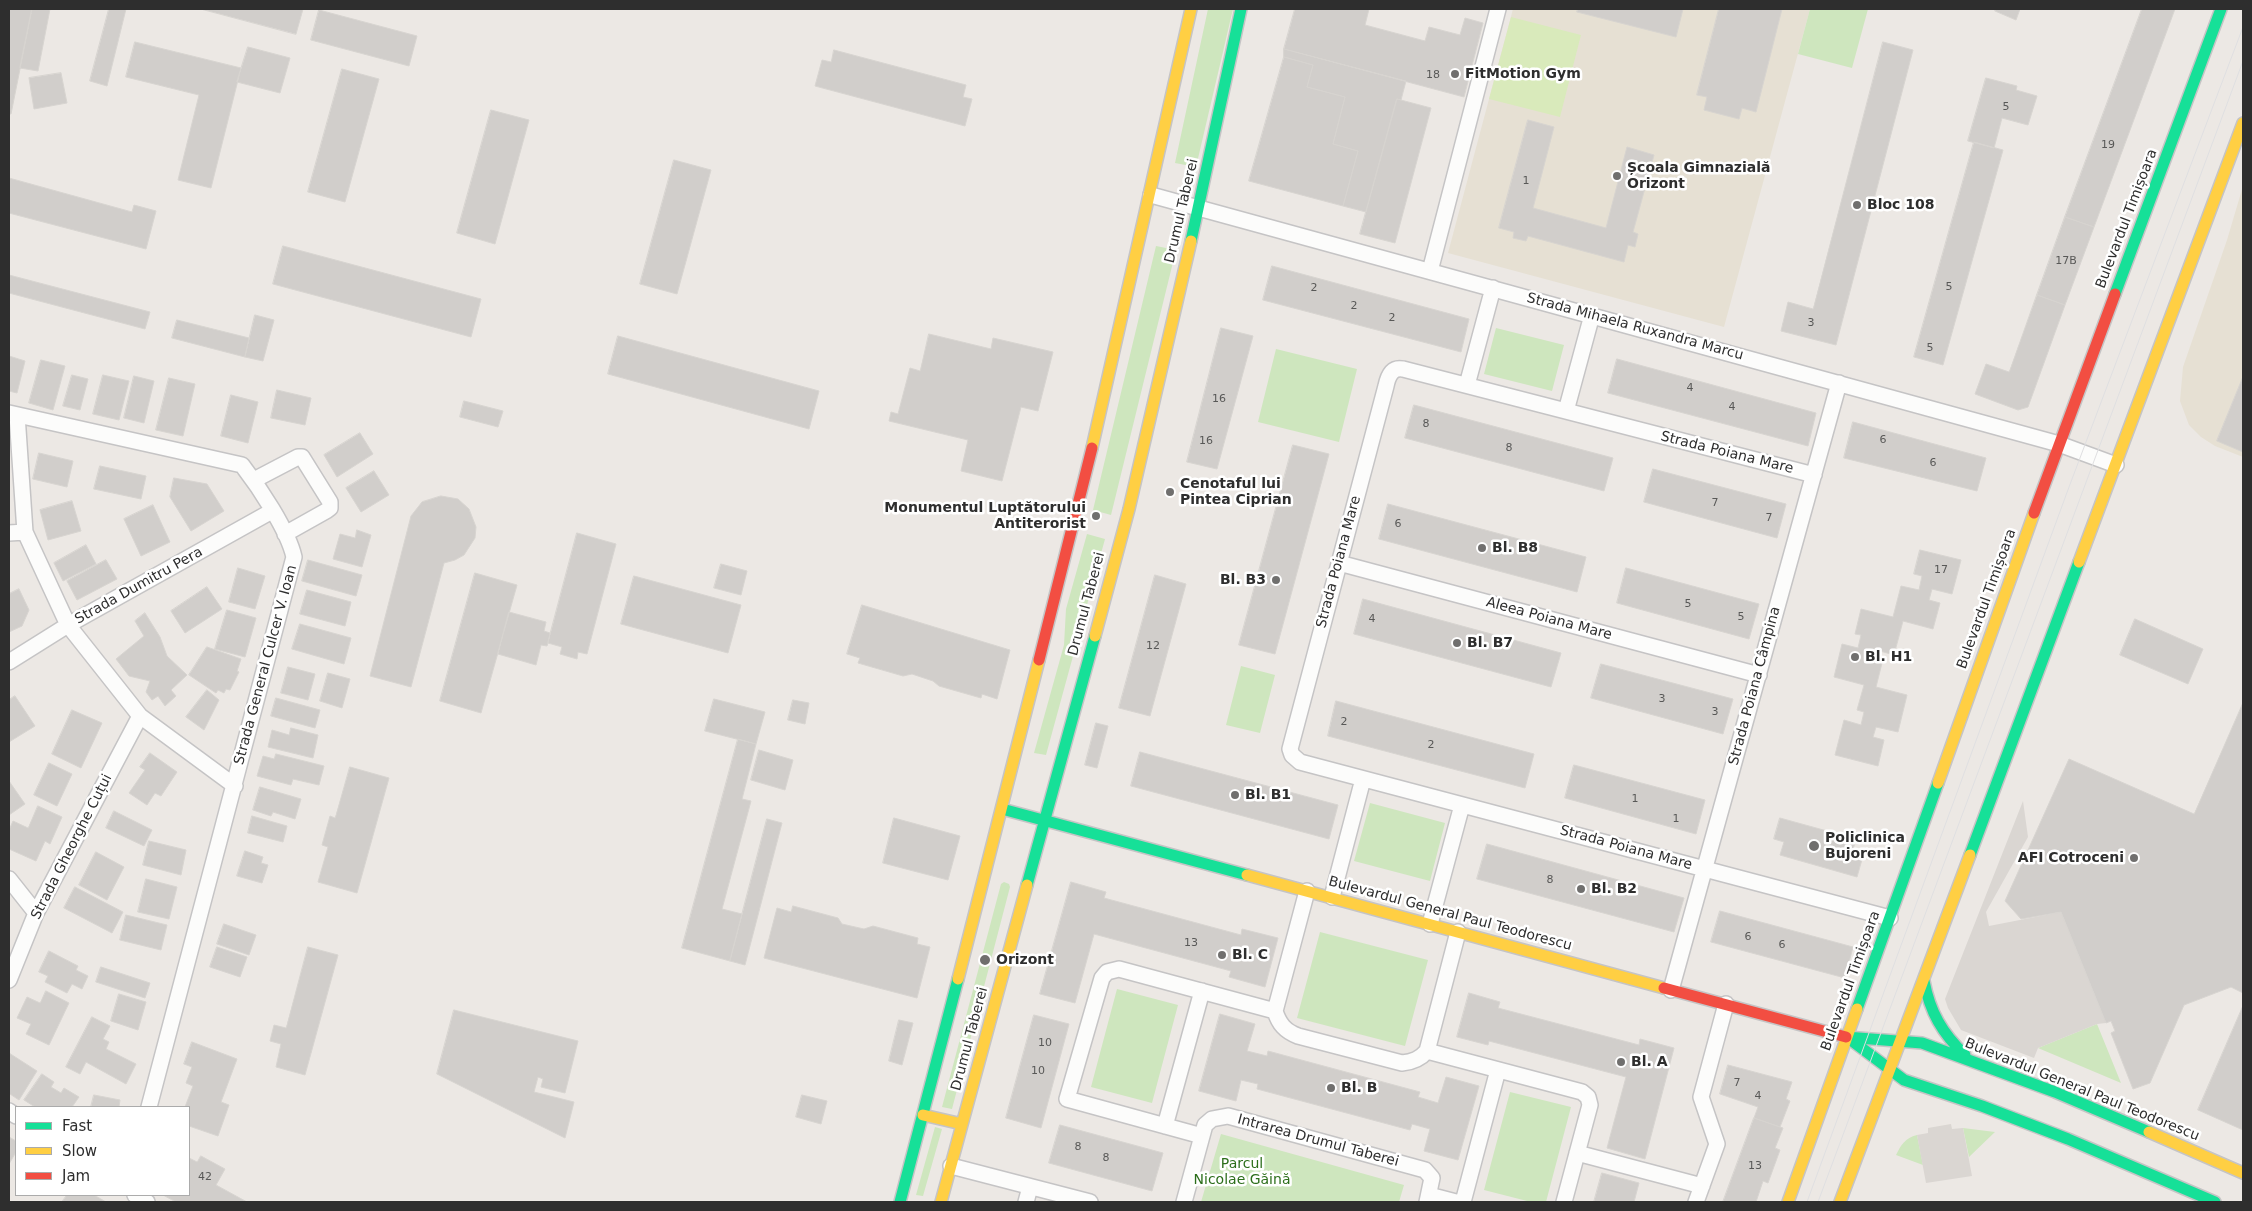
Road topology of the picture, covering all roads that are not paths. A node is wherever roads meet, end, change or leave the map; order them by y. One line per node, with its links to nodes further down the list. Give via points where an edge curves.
1 (1191, 9): 6 (main road, Drumul Taberei)
2 (1241, 9): 7 (main road, Drumul Taberei)
3 (1498, 9): 8 (street)
4 (2221, 9): 15 (main road, Bulevardul Timișoara)
5 (2243, 122): 16 (main road)
6 (1151, 195): 7 (street, Strada Mihaela Ruxandra Marcu); 31 (main road, Drumul Taberei)
7 (1199, 207): 8 (street, Strada Mihaela Ruxandra Marcu); 32 (main road, Drumul Taberei, via 1129,509)
8 (1430, 270): 9 (street, Strada Mihaela Ruxandra Marcu)
9 (1493, 288): 10 (street, Strada Mihaela Ruxandra Marcu); 12 (street)
10 (1592, 315): 11 (street, Strada Mihaela Ruxandra Marcu); 13 (street)
11 (1839, 383): 15 (street, Strada Mihaela Ruxandra Marcu); 17 (street, Strada Poiana Câmpina)
12 (1467, 385): 13 (street, Strada Poiana Mare); 23 (street, Strada Poiana Mare, via 1403,369 1395,369 1390,374)
13 (1566, 411): 17 (street, Strada Poiana Mare)
14 (13, 414): 18 (street, Strada General Culcer V. Ioan, via 242,465); 20 (street)
15 (2059, 444): 16 (street, Strada Mihaela Ruxandra Marcu); 38 (main road, Bulevardul Timișoara)
16 (2116, 465): 42 (main road)
17 (1814, 475): 26 (street, Strada Poiana Câmpina)
18 (254, 480): 19 (street, Strada General Culcer V. Ioan); 22 (street, via 302,457 330,502 326,511)
19 (272, 511): 22 (street, Strada General Culcer V. Ioan); 24 (street, Strada Dumitru Pera)
20 (25, 532): 21 (street); 24 (street)
21 (9, 533)
22 (285, 534): 29 (street, Strada General Culcer V. Ioan, via 294,557)
23 (1339, 563): 26 (street, Aleea Poiana Mare); 28 (street, Strada Poiana Mare, via 1290,749 1300,762)
24 (68, 625): 25 (street, Strada Dumitru Pera); 27 (street)
25 (9, 662)
26 (1758, 675): 33 (street, Strada Poiana Câmpina)
27 (140, 716): 29 (street); 37 (street, Strada Gheorghe Cuțui)
28 (1363, 779): 30 (street, Strada Poiana Mare); 36 (street)
29 (235, 786): 53 (street, Strada General Culcer V. Ioan)
30 (1462, 805): 33 (street, Strada Poiana Mare); 39 (street)
31 (1002, 809): 32 (main road, Bulevardul General Paul Teodorescu); 54 (main road, Drumul Taberei)
32 (1045, 820): 35 (main road, Bulevardul General Paul Teodorescu); 55 (main road, Drumul Taberei)
33 (1705, 869): 38 (street, Strada Poiana Mare); 43 (street, Strada Poiana Câmpina)
34 (9, 879): 37 (street)
35 (1307, 890): 36 (main road, Bulevardul General Paul Teodorescu); 46 (street)
36 (1332, 897): 39 (main road, Bulevardul General Paul Teodorescu)
37 (36, 913): 41 (street, Strada Gheorghe Cuțui)
38 (1890, 918): 47 (main road, Bulevardul Timișoara)
39 (1430, 924): 40 (main road, Bulevardul General Paul Teodorescu)
40 (1458, 932): 43 (main road, Bulevardul General Paul Teodorescu); 49 (street)
41 (9, 980)
42 (1924, 981): 48 (main road); 50 (main road, via 1927,999 1943,1034)
43 (1671, 990): 45 (main road, Bulevardul General Paul Teodorescu)
44 (1202, 991): 46 (street); 56 (street); 56 (street, via 1113,969 1098,985 1088,1020 1067,1099)
45 (1726, 1004): 47 (main road, Bulevardul General Paul Teodorescu); 61 (street, via 1702,1090 1703,1104 1717,1144)
46 (1275, 1011): 49 (street, via 1281,1025 1298,1036 1402,1063 1416,1060)
47 (1847, 1037): 48 (main road, Bulevardul General Paul Teodorescu); 51 (main road, Bulevardul General Paul Teodorescu); 73 (main road, Bulevardul Timișoara)
48 (1902, 1040): 50 (main road, Bulevardul General Paul Teodorescu, via 1922,1043); 51 (main road)
49 (1427, 1051): 52 (street)
50 (1972, 1060): 60 (main road, Bulevardul General Paul Teodorescu)
51 (1891, 1069): 74 (main road); 75 (main road, Bulevardul General Paul Teodorescu, via 1904,1080 2068,1139)
52 (1498, 1070): 58 (street, via 1582,1092 1588,1097 1590,1105); 70 (street)
53 (149, 1106)
54 (923, 1115): 55 (main road); 64 (main road, Drumul Taberei)
55 (962, 1124): 59 (main road, Drumul Taberei)
56 (1165, 1126): 57 (street)
57 (1202, 1136): 63 (street, Intrarea Drumul Taberei, via 1205,1125 1212,1119 1228,1116 1425,1170 1432,1178); 68 (street, Intrarea Drumul Taberei)
58 (1577, 1153): 61 (street); 71 (street)
59 (951, 1166): 62 (street); 65 (main road, Drumul Taberei)
60 (2243, 1173)
61 (1702, 1186): 72 (street)
62 (1030, 1187): 66 (street); 67 (street)
63 (1428, 1199): 69 (street, Intrarea Drumul Taberei)
64 (900, 1202)
65 (942, 1202)
66 (1026, 1202)
67 (1090, 1202)
68 (1184, 1202)
69 (1456, 1202)
70 (1462, 1202)
71 (1564, 1202)
72 (1696, 1202)
73 (1788, 1202)
74 (1840, 1202)
75 (2216, 1202)

